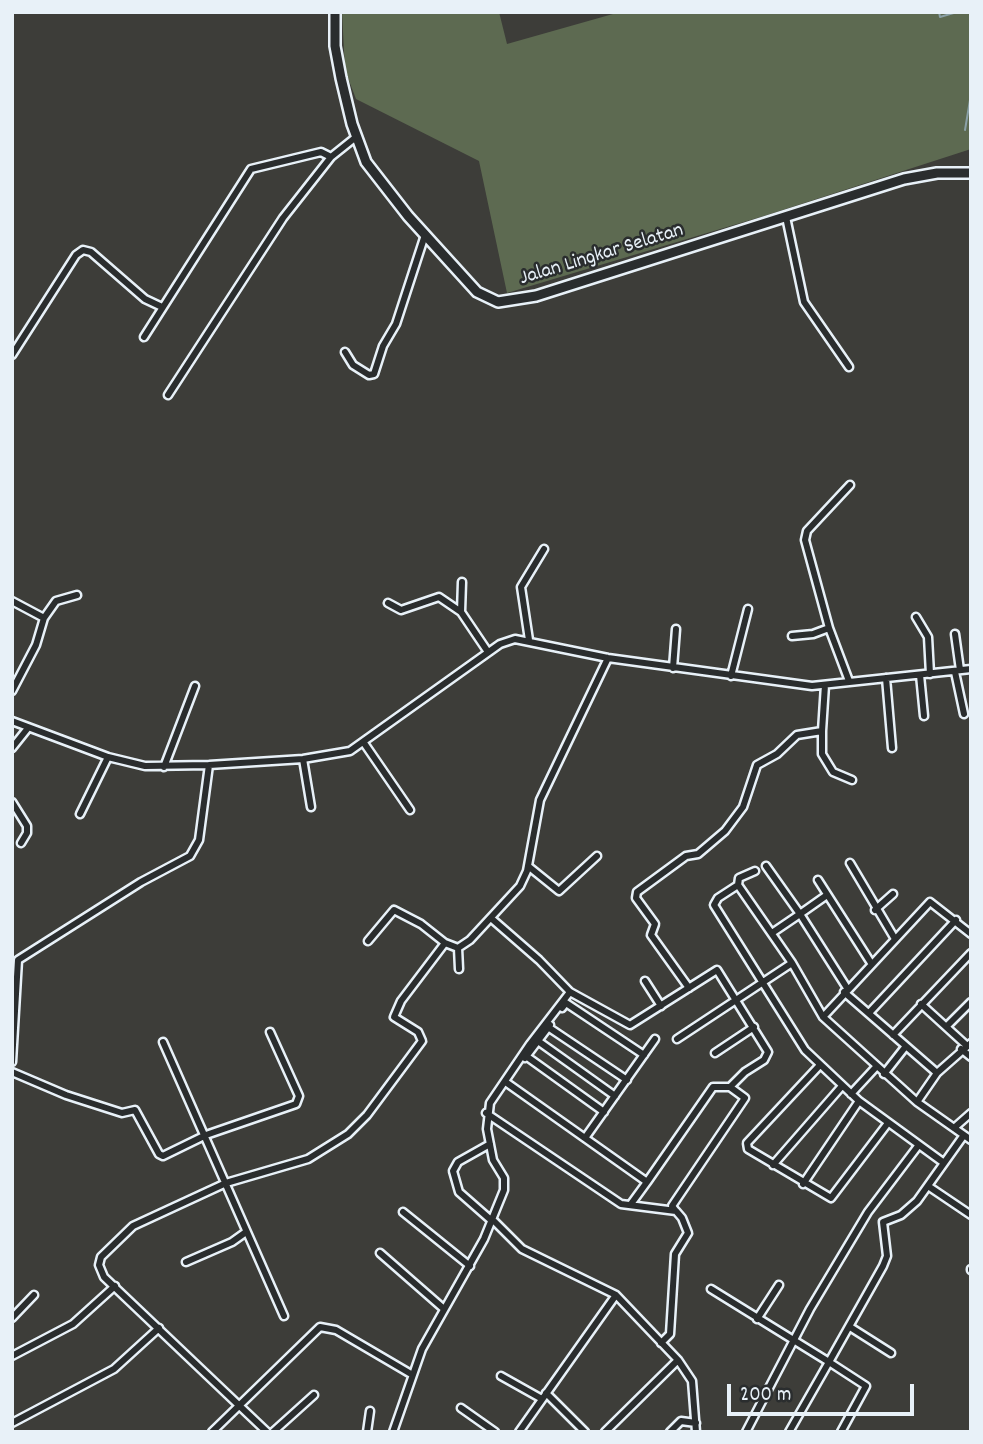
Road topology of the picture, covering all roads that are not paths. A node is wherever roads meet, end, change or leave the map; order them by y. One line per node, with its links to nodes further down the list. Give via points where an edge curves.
1 (335, 12): 2 (highway, Jalan Lingkar Selatan, via 337,57)
2 (356, 137): 3 (street); 6 (highway, Jalan Lingkar Selatan, via 366,162)
3 (331, 157): 7 (street, via 321,152 251,169); 12 (street, via 245,273)
4 (971, 173): 5 (highway, Jalan Lingkar Selatan, via 937,173 904,180)
5 (786, 217): 6 (highway, Jalan Lingkar Selatan, via 515,302 498,302 477,292); 11 (street, via 804,302)
6 (425, 235): 9 (street, via 374,374 353,365)
7 (162, 307): 8 (street); 10 (street, via 83,250)
8 (144, 337)
9 (345, 352)
10 (12, 355)
11 (849, 367)
12 (168, 395)
13 (850, 485): 24 (street, via 805,535)
14 (544, 549): 27 (street, via 521,587)
15 (462, 582): 20 (street)
16 (77, 594): 22 (street, via 56,601)
17 (12, 601): 22 (street)
18 (388, 604): 20 (street, via 401,610 439,597)
19 (748, 609): 35 (street)
20 (460, 612): 28 (street)
21 (916, 617): 33 (street, via 928,637)
22 (44, 618): 40 (street, via 36,645)
23 (676, 628): 30 (street)
24 (829, 628): 26 (street); 37 (street)
25 (955, 634): 32 (street)
26 (792, 636)
27 (529, 640): 28 (street, via 507,641); 29 (street)
28 (488, 652): 46 (street)
29 (608, 658): 30 (street); 61 (street, via 540,800)
30 (673, 668): 35 (street)
31 (971, 669): 32 (street)
32 (958, 671): 33 (street); 41 (street)
33 (930, 674): 34 (street)
34 (920, 675): 36 (street); 42 (street)
35 (731, 676): 38 (street)
36 (886, 678): 37 (street); 48 (street)
37 (849, 681): 38 (street)
38 (825, 685): 45 (street)
39 (195, 686): 52 (street)
40 (12, 691)
41 (964, 715)
42 (924, 716)
43 (12, 721): 44 (street)
44 (28, 728): 47 (street); 49 (street)
45 (822, 731): 53 (street, via 822,754 833,772); 84 (street, via 797,735 757,765 743,807 725,831 698,854 687,856 637,892 636,898 655,924 651,935)
46 (364, 743): 50 (street, via 343,753); 56 (street)
47 (12, 748)
48 (892, 748)
49 (108, 757): 52 (street); 57 (street)
50 (303, 759): 51 (street); 55 (street)
51 (209, 765): 52 (street); 108 (street, via 199,840 190,856 18,960)
52 (164, 767)
53 (852, 780)
54 (12, 802): 58 (street, via 27,826)
55 (311, 807)
56 (410, 810)
57 (80, 814)
58 (21, 843)
59 (597, 856): 61 (street, via 559,891)
60 (850, 863): 68 (street)
61 (528, 866): 70 (street, via 520,886)
62 (766, 866): 69 (street)
63 (755, 871): 65 (street, via 739,878)
64 (818, 880): 67 (street)
65 (738, 884): 72 (street); 83 (street, via 714,905)
66 (893, 894): 68 (street)
67 (827, 895): 69 (street); 80 (street)
68 (875, 911): 74 (street)
69 (800, 914): 72 (street); 85 (street)
70 (492, 919): 77 (street); 86 (street)
71 (956, 920): 73 (street); 74 (street, via 930,902); 91 (street)
72 (772, 933): 79 (street)
73 (971, 934)
74 (895, 939): 80 (street)
75 (368, 941): 76 (street, via 394,910)
76 (445, 943): 77 (street); 135 (street, via 395,1012 398,1021 418,1032 422,1041 367,1115 348,1134 308,1159)
77 (458, 948): 81 (street)
78 (971, 953): 89 (street)
79 (792, 963): 83 (street); 92 (street)
80 (871, 963): 85 (street)
81 (459, 969)
82 (645, 981): 90 (street)
83 (763, 982): 87 (street); 109 (street, via 805,1050)
84 (689, 988): 87 (street, via 717,970); 90 (street)
85 (845, 990): 91 (street); 92 (street)
86 (570, 992): 90 (street, via 630,1025); 115 (street)
87 (736, 999): 94 (street); 99 (street)
88 (971, 1002): 95 (street)
89 (921, 1004): 95 (street); 97 (street)
90 (661, 1006)
91 (869, 1013): 97 (street)
92 (822, 1017): 110 (street)
93 (548, 1027): 100 (street); 105 (street, via 566,1003); 114 (street)
94 (754, 1027): 104 (street); 117 (street, via 768,1052)
95 (947, 1027): 103 (street)
96 (271, 1032): 127 (street, via 298,1101)
97 (893, 1035): 102 (street)
98 (655, 1039): 105 (street)
99 (677, 1039)
100 (538, 1041): 106 (street); 119 (street)
101 (163, 1042): 127 (street)
102 (906, 1046): 112 (street); 113 (street)
103 (966, 1046): 107 (street); 112 (street)
104 (715, 1053)
105 (644, 1055): 114 (street)
106 (526, 1056): 115 (street); 122 (street)
107 (971, 1057)
108 (12, 1062)
109 (820, 1065): 116 (street); 133 (street, via 747,1143 748,1149)
110 (876, 1067): 113 (street); 118 (street)
111 (12, 1072): 127 (street, via 66,1095 122,1112 135,1110 161,1156)
112 (937, 1073): 121 (street)
113 (884, 1074): 121 (street)
114 (627, 1080): 119 (street)
115 (505, 1082): 123 (street); 129 (street)
116 (842, 1086): 118 (street); 133 (street)
117 (730, 1087): 134 (street, via 713,1087); 139 (street, via 745,1098 672,1206)
118 (852, 1094): 120 (street)
119 (615, 1096): 122 (street)
120 (859, 1101): 125 (street); 136 (street)
121 (917, 1102): 126 (street)
122 (604, 1112): 129 (street)
123 (486, 1113): 130 (street); 138 (street, via 599,1192 621,1204)
124 (971, 1113): 126 (street)
125 (888, 1123): 131 (street); 136 (street, via 831,1198)
126 (954, 1128): 128 (street)
127 (206, 1135): 135 (street)
128 (967, 1137): 132 (street)
129 (585, 1138): 134 (street)
130 (490, 1144): 143 (street, via 505,1184); 143 (street, via 458,1162 453,1171 459,1192)
131 (918, 1146): 132 (street); 141 (street)
132 (944, 1163): 137 (street)
133 (773, 1165): 136 (street)
134 (647, 1182): 138 (street)
135 (226, 1183): 145 (street); 150 (street, via 122,1233 99,1265)
136 (803, 1184)
137 (928, 1186): 142 (street); 144 (street, via 909,1208)
138 (631, 1204): 139 (street)
139 (676, 1211): 161 (street, via 688,1233 675,1254 670,1334)
140 (403, 1212): 148 (street)
141 (868, 1212): 144 (street); 160 (street)
142 (971, 1215)
143 (493, 1220): 148 (street); 153 (street, via 522,1249)
144 (883, 1222): 158 (street, via 887,1256)
145 (246, 1232): 147 (street); 155 (street)
146 (380, 1253): 154 (street)
147 (186, 1262)
148 (470, 1266): 154 (street)
149 (779, 1285): 157 (street)
150 (115, 1286): 159 (street); 163 (street, via 73,1324)
151 (711, 1289): 157 (street)
152 (34, 1295): 156 (street)
153 (616, 1295): 161 (street); 169 (street)
154 (444, 1309): 166 (street)
155 (284, 1317)
156 (12, 1318)
157 (757, 1319): 160 (street)
158 (850, 1327): 162 (street); 165 (street)
159 (159, 1328): 170 (street); 173 (street, via 114,1369)
160 (795, 1342): 165 (street); 186 (street)
161 (661, 1343): 164 (street)
162 (891, 1353)
163 (12, 1356)
164 (678, 1360): 174 (street, via 695,1393); 183 (street)
165 (829, 1362): 187 (street); 188 (street, via 866,1386)
166 (411, 1374): 170 (street, via 336,1330 320,1327); 179 (street)
167 (501, 1376): 169 (street)
168 (314, 1395): 177 (street)
169 (544, 1396): 181 (street); 182 (street)
170 (238, 1404): 175 (street); 176 (street)
171 (461, 1408): 180 (street)
172 (370, 1411): 178 (street)
173 (12, 1423)
174 (696, 1423): 184 (street, via 681,1421); 185 (street)
175 (212, 1432)
176 (267, 1432)
177 (273, 1432)
178 (367, 1432)
179 (393, 1432)
180 (495, 1432)
181 (519, 1432)
182 (585, 1432)
183 (605, 1432)
184 (670, 1432)
185 (696, 1432)
186 (746, 1432)
187 (789, 1432)
188 (841, 1432)

